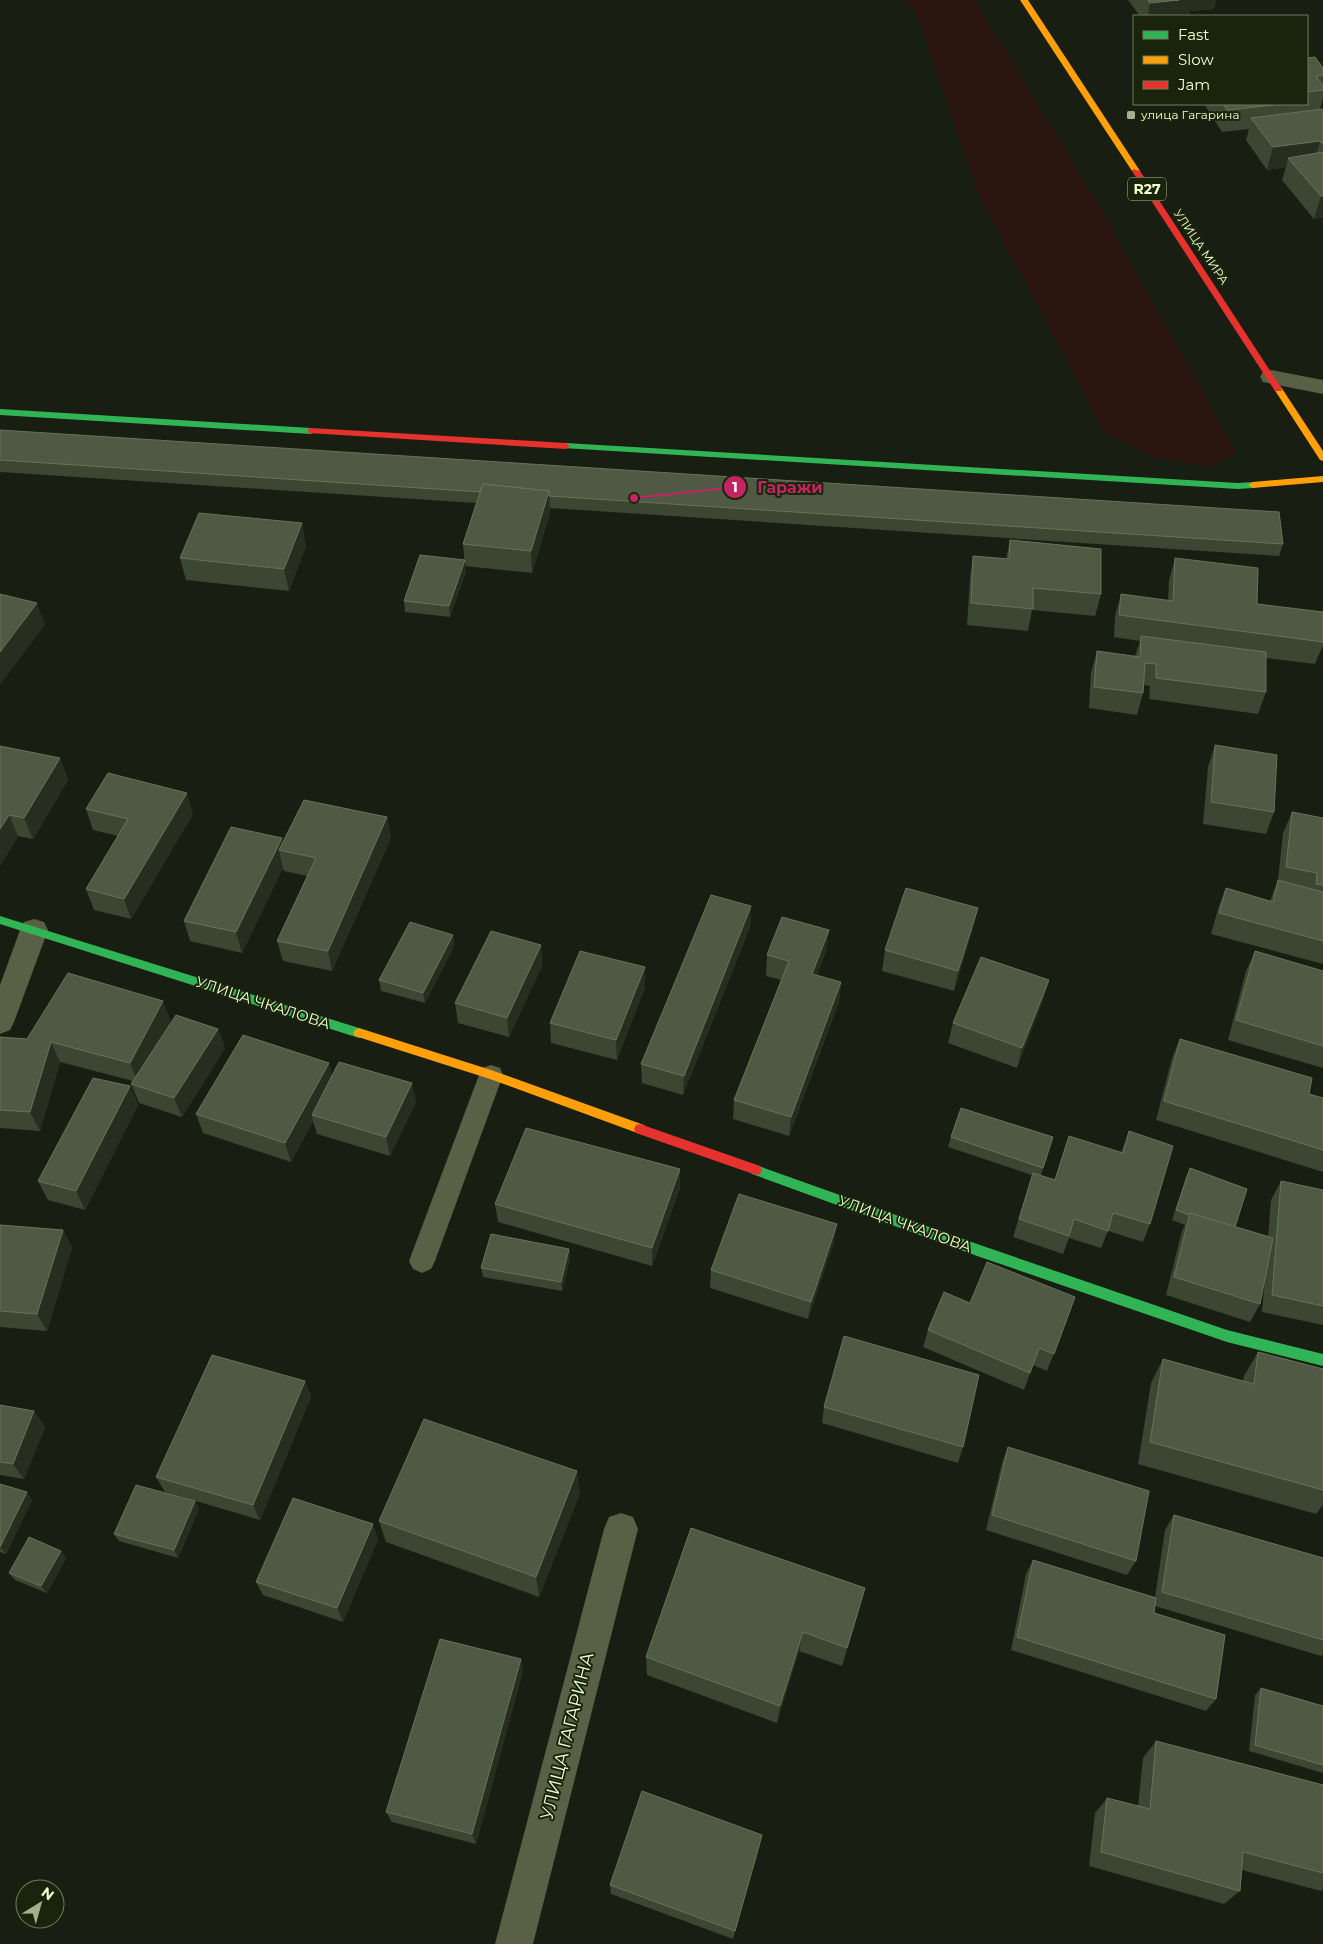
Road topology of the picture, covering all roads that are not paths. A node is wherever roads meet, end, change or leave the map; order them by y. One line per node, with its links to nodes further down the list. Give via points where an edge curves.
1 (1024, 0): 2 (street, УЛИЦА МИРА / R27)
2 (1272, 377): 3 (street); 5 (street, УЛИЦА МИРА / R27)
3 (1323, 387)
4 (0, 412): 6 (street, via 1238,486)
5 (1323, 458)
6 (1323, 478)
7 (0, 920): 8 (street, УЛИЦА ЧКАЛОВА)
8 (34, 930): 9 (street); 10 (street, УЛИЦА ЧКАЛОВА)
9 (0, 1022)
10 (491, 1075): 11 (lane); 12 (street, УЛИЦА ЧКАЛОВА, via 1227,1336)
11 (422, 1261)
12 (1323, 1360)
13 (621, 1529): 14 (street, УЛИЦА ГАГАРИНА)
14 (514, 1944)

